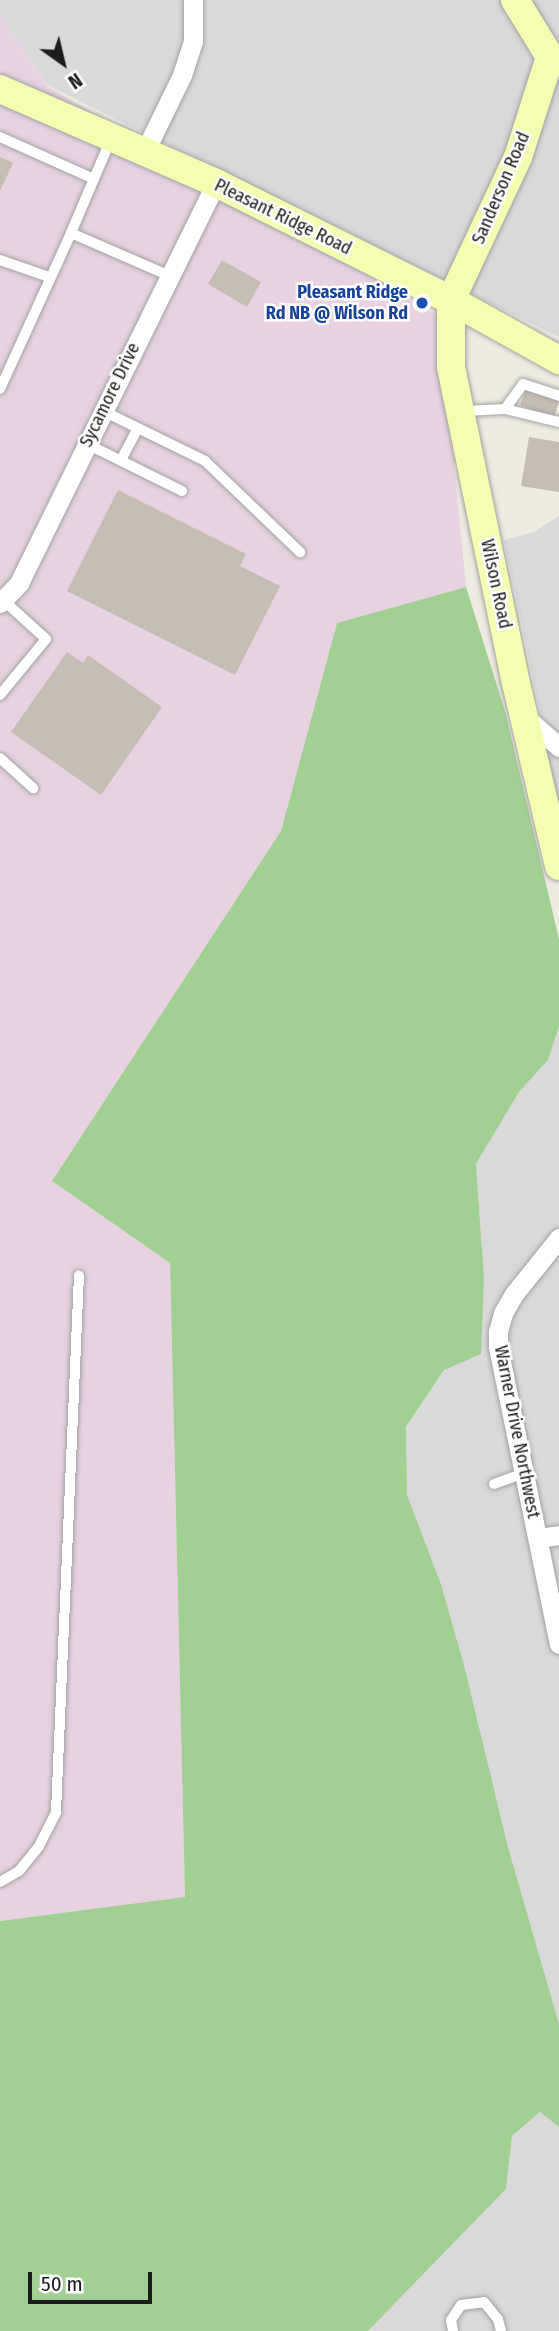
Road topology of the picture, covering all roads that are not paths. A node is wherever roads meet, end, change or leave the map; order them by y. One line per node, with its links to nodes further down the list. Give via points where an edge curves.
1 (193, 0): 7 (street, via 193,41 182,75)
2 (515, 0): 3 (street, Sanderson Road)
3 (554, 59): 14 (street, Sanderson Road, via 518,157)
4 (0, 89): 6 (street, Pleasant Ridge Road)
5 (0, 137): 8 (lane)
6 (112, 137): 7 (street, Pleasant Ridge Road); 8 (lane)
7 (145, 151): 9 (street, Pleasant Ridge Road)
8 (94, 179): 10 (lane)
9 (216, 183): 12 (street, Sycamore Drive); 14 (street, Pleasant Ridge Road)
10 (71, 233): 12 (lane); 13 (lane)
11 (0, 260): 13 (lane)
12 (170, 276): 19 (street, Sycamore Drive)
13 (49, 277): 16 (lane)
14 (451, 300): 15 (street, Pleasant Ridge Road); 20 (street, Wilson Road, via 451,367)
15 (559, 360)
16 (0, 389)
17 (559, 396): 18 (lane, via 523,384)
18 (505, 409): 20 (lane); 21 (lane)
19 (103, 411): 22 (lane); 23 (street, Sycamore Drive)
20 (460, 411): 29 (street, Wilson Road)
21 (559, 422)
22 (138, 428): 24 (lane); 26 (lane, via 205,461)
23 (86, 443): 24 (lane); 27 (street, Sycamore Drive, via 19,583)
24 (121, 460): 25 (lane)
25 (182, 491)
26 (300, 552)
27 (1, 602): 28 (lane, via 46,639)
28 (0, 695)
29 (524, 716): 30 (street); 33 (street, Wilson Road)
30 (559, 747)
31 (0, 758): 32 (lane)
32 (33, 788)
33 (559, 866)
34 (559, 1238): 36 (street, Warner Drive Northwest, via 514,1294 499,1323 498,1348)
35 (79, 1275): 41 (lane, via 56,1812 39,1846 19,1871)
36 (524, 1473): 37 (lane); 39 (street, Warner Drive Northwest)
37 (494, 1484)
38 (559, 1535): 39 (street)
39 (538, 1538): 40 (street, Warner Drive Northwest)
40 (559, 1644)
41 (0, 1882)
42 (453, 2331): 43 (lane, via 451,2320 461,2305 485,2302 498,2319)
43 (500, 2331)

